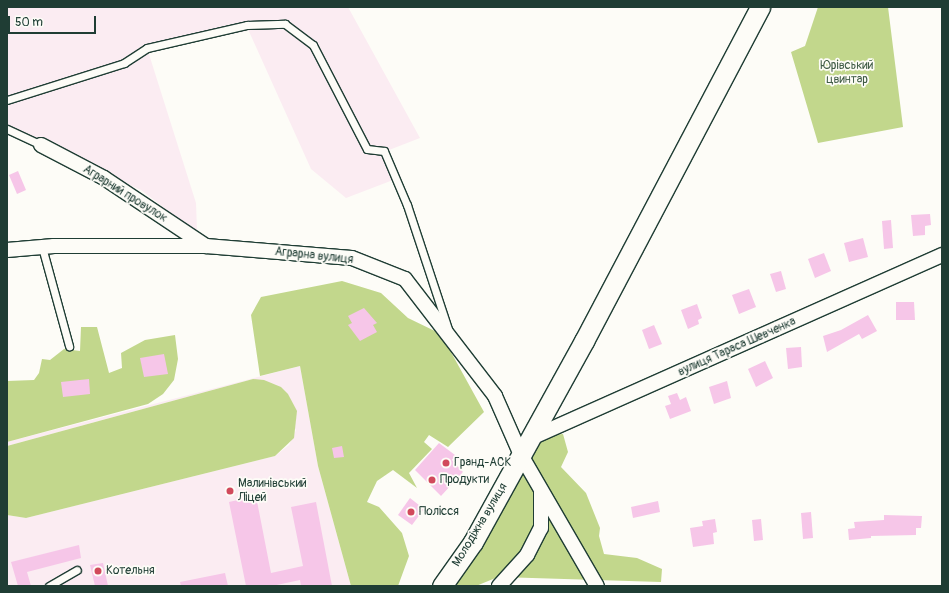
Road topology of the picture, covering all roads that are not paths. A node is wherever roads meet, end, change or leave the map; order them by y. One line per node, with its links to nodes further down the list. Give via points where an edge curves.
1 (760, 7): 11 (street, Молодіжна вулиця)
2 (7, 100): 9 (lane, via 124,64 147,48 247,25 285,24 314,45 367,149 384,151 407,205)
3 (7, 129): 4 (lane)
4 (41, 146): 5 (street, Аграрний провулок, via 104,178)
5 (206, 246): 6 (street, Аграрна вулиця); 9 (street, Аграрна вулиця, via 352,258 405,279)
6 (42, 247): 7 (street, Аграрна вулиця); 10 (lane)
7 (7, 250)
8 (942, 255): 11 (street, вулиця Тараса Шевченка)
9 (452, 340): 12 (street, Аграрна вулиця, via 495,396)
10 (69, 346)
11 (531, 438): 12 (street, Молодіжна вулиця)
12 (521, 455): 13 (street, Аграрна вулиця); 16 (street, Молодіжна вулиця, via 473,542)
13 (541, 491): 17 (street, via 541,528 527,555); 18 (street, Аграрна вулиця)
14 (77, 570): 15 (lane)
15 (50, 586)
16 (442, 586)
17 (499, 586)
18 (597, 586)

